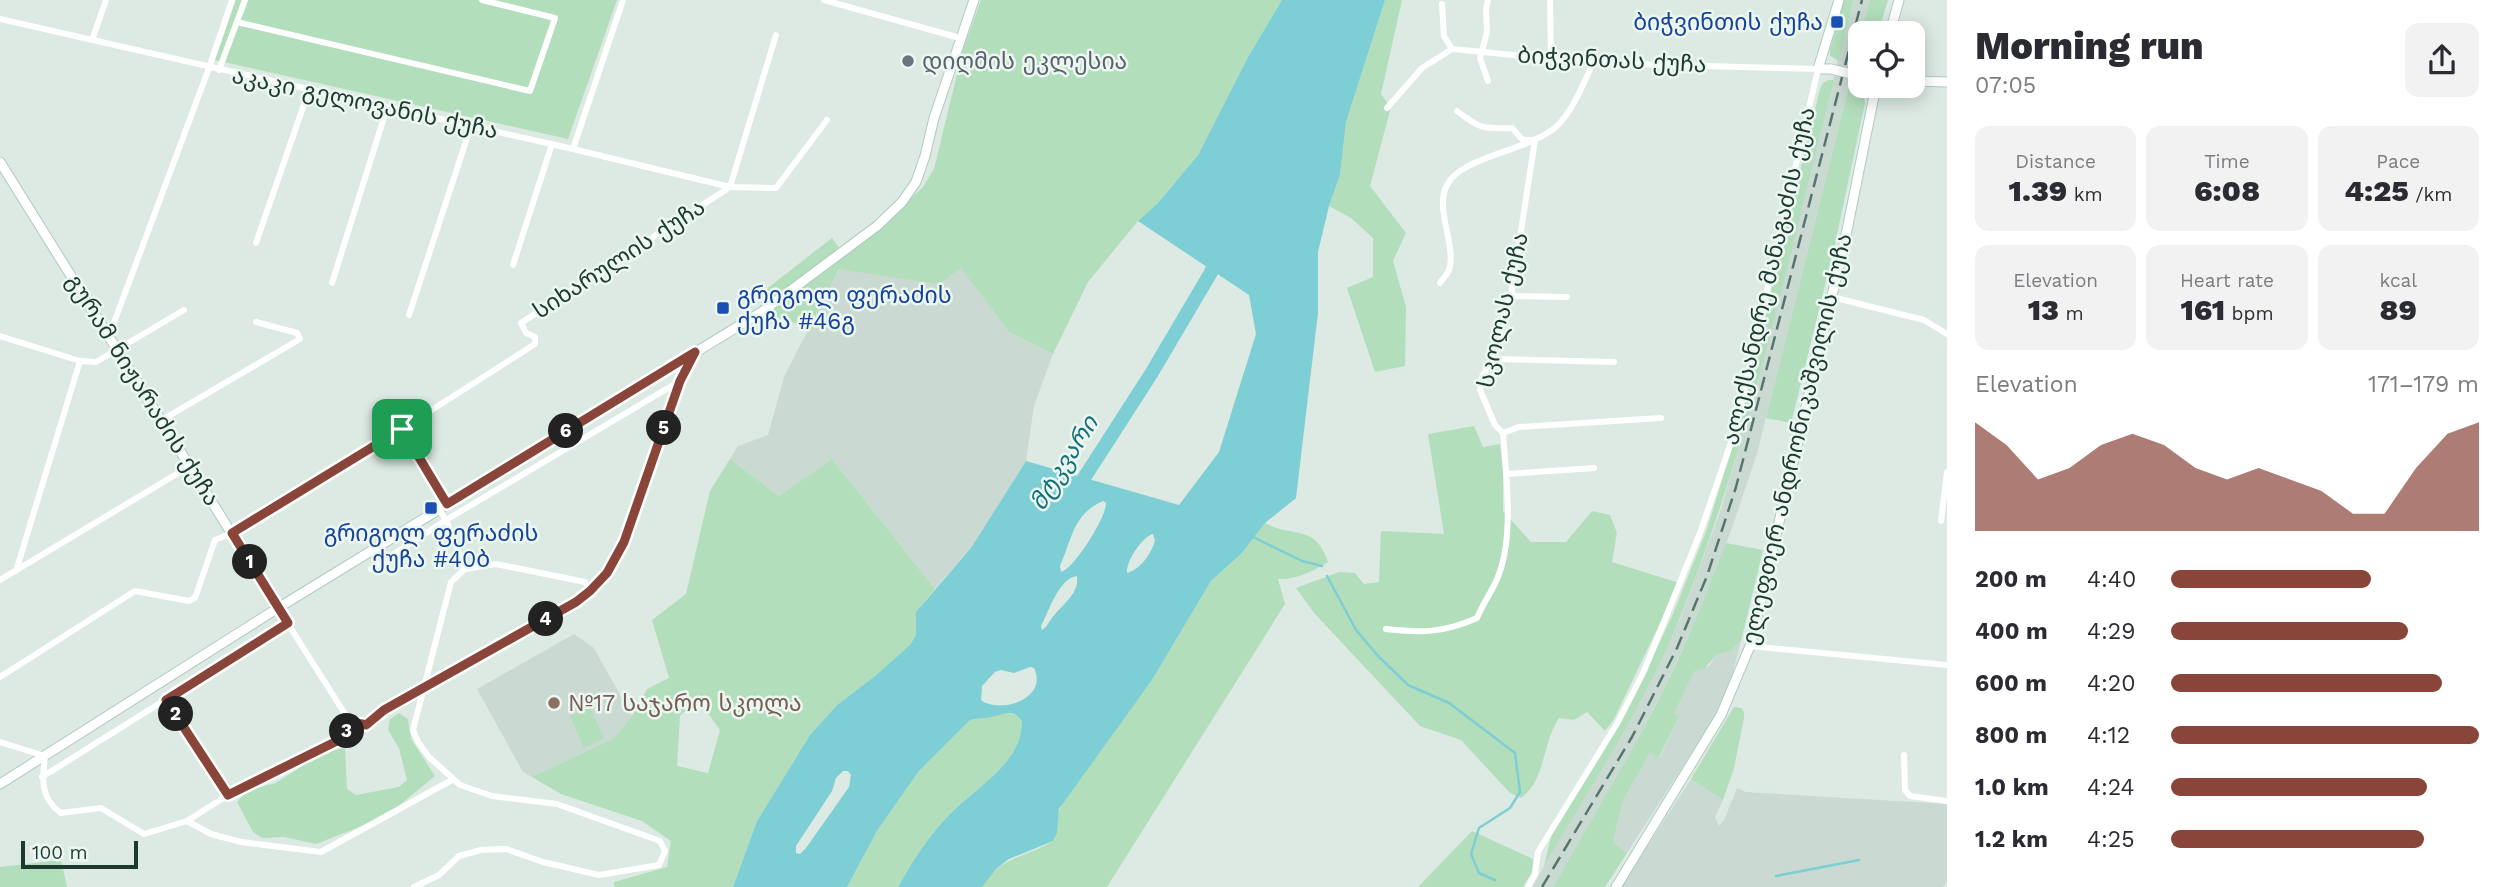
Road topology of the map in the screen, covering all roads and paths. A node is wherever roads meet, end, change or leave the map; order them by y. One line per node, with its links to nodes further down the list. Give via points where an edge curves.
1 (106, 0): 18 (street)
2 (232, 0): 23 (street)
3 (245, 0): 15 (street)
4 (482, 0): 15 (street, via 555,18 530,91)
5 (623, 0): 39 (street)
6 (824, 0): 17 (street)
7 (974, 0): 17 (street)
8 (1488, 0): 20 (street)
9 (1550, 0): 21 (street)
10 (1839, 0): 24 (street, ალექსანდრე მანაგაძის ქუჩა)
11 (1899, 0): 14 (street)
12 (1442, 4): 19 (street, via 1444,36)
13 (0, 19): 18 (street, აკაკი გელოვანის ქუჩა)
14 (1893, 21)
15 (237, 22): 25 (street)
16 (776, 35): 41 (street, სიხარულის ქუჩა)
17 (960, 37): 56 (street, via 916,182 902,202 775,303)
18 (92, 40): 23 (street, აკაკი გელოვანის ქუჩა)
19 (1452, 48): 20 (street, ბიჭვინთას ქუჩა); 33 (street, via 1422,68)
20 (1483, 52): 21 (street, ბიჭვინთას ქუჩა); 27 (street, via 1480,58)
21 (1551, 58): 22 (street, ბიჭვინთას ქუჩა)
22 (1593, 64): 24 (street, ბიჭვინთას ქუჩა); 37 (street, via 1558,125)
23 (209, 68): 25 (street, აკაკი გელოვანის ქუჩა); 53 (street)
24 (1818, 69): 26 (street, bridge); 97 (street, ალექსანდრე მანაგაძის ქუჩა, via 1735,431 1700,533 1644,671 1538,852)
25 (219, 70): 30 (street, აკაკი გელოვანის ქუჩა)
26 (1848, 73)
27 (1488, 81)
28 (1925, 81): 29 (street)
29 (1947, 82)
30 (309, 90): 32 (street, აკაკი გელოვანის ქუჩა); 42 (street)
31 (1873, 98): 48 (street, ელეფთერ ანდრონიკაშვილის ქუჩა)
32 (387, 108): 36 (street, აკაკი გელოვანის ქუჩა); 44 (street)
33 (1387, 108)
34 (1457, 111): 37 (street, via 1476,126 1512,128 1523,141)
35 (827, 120): 41 (street, აკაკი გელოვანის ქუჩა, via 776,188)
36 (471, 126): 38 (street, აკაკი გელოვანის ქუჩა); 50 (street)
37 (1535, 140): 45 (street, via 1458,171 1446,185 1442,204 1449,270); 46 (street, სკოლას ქუჩა)
38 (552, 145): 39 (street, აკაკი გელოვანის ქუჩა); 43 (street)
39 (573, 149): 41 (street, აკაკი გელოვანის ქუჩა)
40 (0, 162): 53 (street, გურამ ნიჟარაძის ქუჩა)
41 (730, 187): 63 (street, სიხარულის ქუჩა, via 521,323 536,344)
42 (256, 243)
43 (513, 265)
44 (332, 283)
45 (1440, 283)
46 (1511, 296): 47 (street); 57 (street, სკოლას ქუჩა)
47 (1567, 297)
48 (1832, 297): 52 (street, via 1924,320); 81 (street, ელეფთერ ანდრონიკაშვილის ქუჩა)
49 (184, 310): 55 (street)
50 (409, 315)
51 (256, 322): 62 (street, via 297,333 300,339)
52 (1947, 334)
53 (109, 336): 55 (street, გურამ ნიჟარაძის ქუჩა)
54 (0, 337): 58 (street)
55 (117, 349): 58 (street, via 96,362); 62 (street, გურამ ნიჟარაძის ქუჩა)
56 (695, 352): 60 (street); 69 (street)
57 (1492, 359): 59 (street); 64 (street, სკოლას ქუჩა, via 1480,390)
58 (80, 361): 75 (street)
59 (1614, 362)
60 (680, 381): 70 (street); 77 (street, via 624,542 607,573)
61 (1661, 418): 64 (street, via 1519,427)
62 (162, 421): 65 (street, გურამ ნიჟარაძის ქუჩა)
63 (402, 429): 69 (street); 72 (street, სიხარულის ქუჩა)
64 (1503, 433): 68 (street, სკოლას ქუჩა)
65 (190, 466): 72 (street, გურამ ნიჟარაძის ქუჩა); 75 (street)
66 (1594, 468): 68 (street)
67 (1947, 472): 71 (street)
68 (1506, 474): 80 (street, სკოლას ქუჩა, via 1505,554 1477,618 1446,630)
69 (443, 506): 70 (street); 78 (street)
70 (446, 520): 73 (street); 74 (street)
71 (1941, 521)
72 (232, 533): 78 (street, გურამ ნიჟარაძის ქუჩა); 83 (street, სიხარულის ქუჩა, via 215,540 195,598 189,601 135,590)
73 (371, 569)
74 (466, 569): 77 (street, via 496,564 585,582); 84 (street, via 450,582)
75 (16, 571): 76 (street)
76 (0, 580)
77 (590, 591): 84 (street)
78 (278, 608): 79 (street, გურამ ნიჟარაძის ქუჩა); 89 (street)
79 (288, 623): 85 (street); 86 (street, გურამ ნიჟარაძის ქუჩა)
80 (1386, 629)
81 (1750, 646): 82 (street); 98 (street, ელეფთერ ანდრონიკაშვილის ქუჩა, via 1721,715)
82 (1947, 665)
83 (0, 677)
84 (424, 688): 86 (street, via 366,725); 91 (street, via 413,730 429,757)
85 (166, 700): 90 (street); 93 (street)
86 (352, 725): 93 (street, via 345,737)
87 (0, 742): 89 (street)
88 (1904, 755): 94 (street, via 1905,790 1910,796)
89 (45, 756): 90 (street); 92 (street)
90 (42, 777): 95 (street, via 43,791 61,813 101,808 144,834)
91 (452, 780): 95 (street, via 320,852 241,842); 96 (street, via 492,796 557,804 660,841 661,860 659,865 599,875 506,849 481,850 459,856)
92 (0, 784)
93 (228, 795): 95 (street)
94 (1947, 801)
95 (187, 821)
96 (414, 887)
97 (1528, 887)
98 (1616, 887)

